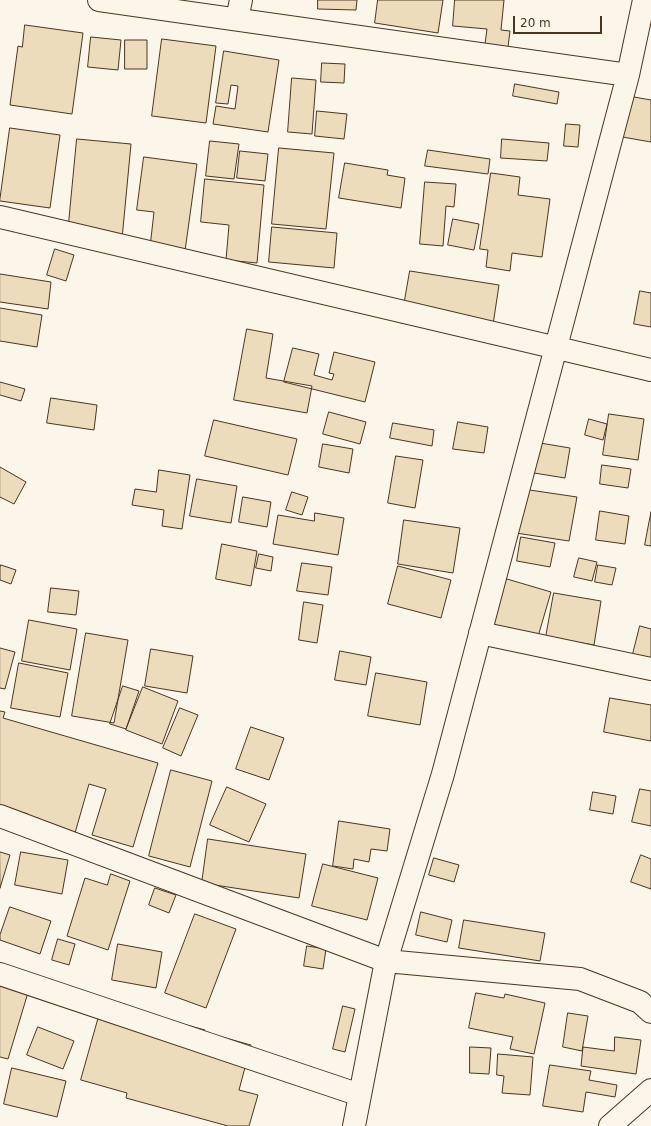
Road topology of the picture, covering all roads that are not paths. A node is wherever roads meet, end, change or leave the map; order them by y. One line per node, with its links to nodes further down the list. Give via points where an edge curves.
1 (99, 0): 3 (street)
2 (644, 0): 4 (street)
3 (239, 10): 5 (street)
4 (645, 23): 5 (street)
5 (628, 75): 7 (street)
6 (0, 217): 7 (street)
7 (556, 348): 8 (street); 9 (street)
8 (651, 370)
9 (480, 633): 10 (street); 12 (street, via 443,774)
10 (651, 669)
11 (0, 816): 12 (street)
12 (386, 961): 14 (street, via 580,979 640,1002); 16 (street)
13 (0, 974): 16 (street)
14 (651, 1012)
15 (651, 1090): 18 (street)
16 (360, 1095): 17 (street)
17 (354, 1126)
18 (610, 1126)

